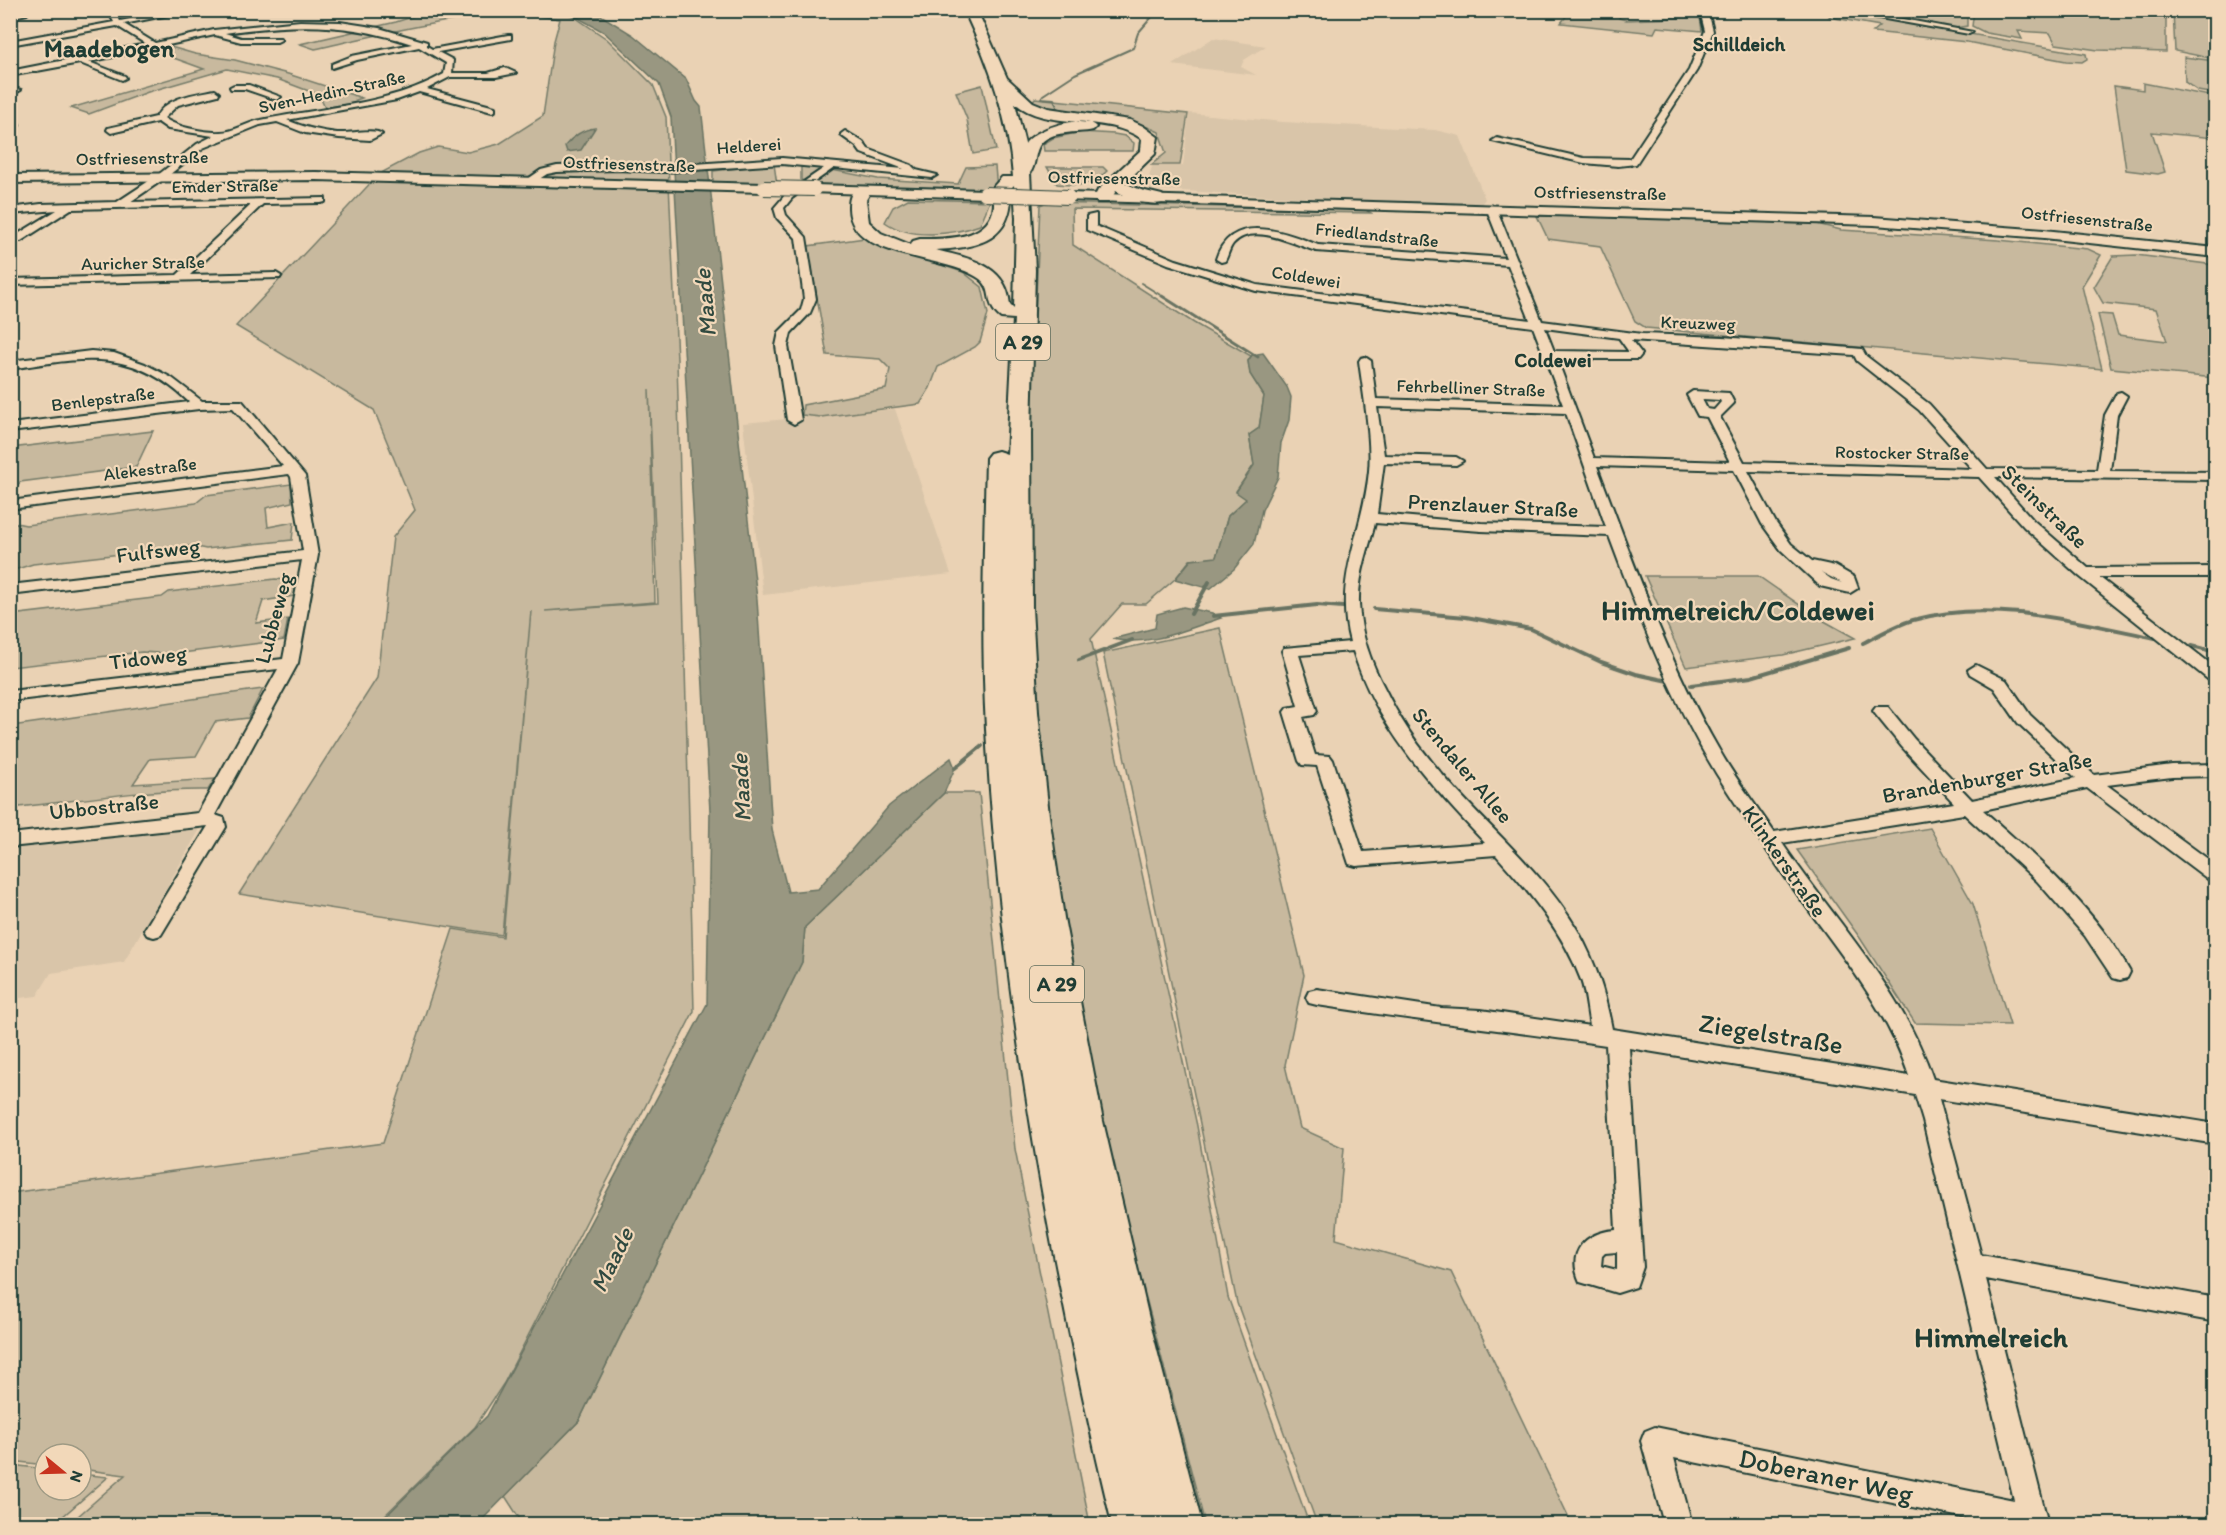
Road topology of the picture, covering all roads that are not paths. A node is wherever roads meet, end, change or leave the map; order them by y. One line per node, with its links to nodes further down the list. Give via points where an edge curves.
1 (110, 10): 7 (street)
2 (191, 10): 7 (street)
3 (958, 10): 37 (highway, A 29, via 972,35 993,94)
4 (970, 10): 22 (highway, A 29)
5 (1710, 10): 33 (street, via 1705,15 1708,31 1693,70 1632,162 1597,162)
6 (1838, 10): 9 (street)
7 (117, 23): 12 (street); 14 (street)
8 (212, 32): 11 (street, via 241,40); 13 (street, Sven-Hedin-Straße, via 303,18 340,20 369,24); 14 (street, Sven-Hedin-Straße)
9 (1970, 32)
10 (508, 37): 15 (street)
11 (283, 39)
12 (10, 44)
13 (424, 44): 15 (street, Sven-Hedin-Straße); 17 (street)
14 (154, 45): 16 (street, Sven-Hedin-Straße)
15 (435, 50): 20 (street, via 450,62)
16 (81, 61): 18 (street, Sven-Hedin-Straße); 21 (street)
17 (335, 66)
18 (10, 74)
19 (491, 74): 20 (street)
20 (448, 75): 23 (street, Sven-Hedin-Straße)
21 (122, 78)
22 (1003, 81): 32 (highway, via 1016,98 1035,108 1128,125 1144,132); 37 (highway, A 29)
23 (420, 90): 25 (street); 27 (street, Sven-Hedin-Straße)
24 (277, 97): 26 (street, via 246,87 218,88 215,93 175,105 162,112)
25 (492, 109)
26 (159, 119): 28 (street); 30 (street, via 171,127)
27 (277, 119): 30 (street, Sven-Hedin-Straße); 31 (street, via 321,136)
28 (111, 130)
29 (845, 134): 35 (street, Helderei, via 864,151 908,166 911,170)
30 (223, 135): 38 (street, Sven-Hedin-Straße, via 200,146)
31 (362, 136)
32 (1150, 140): 37 (highway, via 1113,128 1062,129 1035,140 1028,166); 42 (highway, via 1149,152)
33 (1497, 141)
34 (829, 166): 35 (street, Helderei); 40 (street, Helderei, via 782,161 665,169 557,169); 72 (street, via 789,196 780,208 781,216 801,237 810,299 806,310 785,332 782,346)
35 (907, 172): 36 (street, Helderei)
36 (932, 175)
37 (1016, 176): 53 (highway, via 1002,188 998,222 981,235 934,245); 60 (highway, A 29); 115 (highway, A 29, via 1027,252 1017,611 1034,827 1056,981 1087,1144 1125,1321)
38 (161, 177): 39 (main road, Ostfriesenstraße); 40 (main road, Ostfriesenstraße); 47 (street, Emder Straße, via 160,182)
39 (10, 179)
40 (530, 181): 41 (main road, Ostfriesenstraße, bridge)
41 (838, 190): 43 (highway)
42 (1115, 190): 43 (main road, Ostfriesenstraße, bridge, via 1068,197); 44 (highway)
43 (864, 197): 53 (highway, via 857,216 863,228)
44 (1156, 199): 49 (main road, Ostfriesenstraße)
45 (321, 200): 46 (street, Emder Straße)
46 (260, 202): 47 (street, Emder Straße); 58 (street)
47 (124, 205): 48 (street, Emder Straße)
48 (69, 206): 50 (street, Emder Straße); 52 (street)
49 (1492, 210): 54 (main road, Ostfriesenstraße, via 1874,221); 56 (street, Klinkerstraße)
50 (10, 211)
51 (1092, 216): 61 (street, Coldewei, via 1091,228 1139,250 1256,288)
52 (17, 239)
53 (882, 240): 60 (highway, via 977,270 998,289 1000,307)
54 (2216, 253)
55 (1221, 259): 56 (street, Friedlandstraße, via 1222,246 1232,236 1252,232 1297,240 1316,248)
56 (1512, 262): 61 (street, Klinkerstraße)
57 (276, 276): 58 (street, Auricher Straße)
58 (180, 279): 59 (street, Auricher Straße)
59 (10, 282)
60 (1008, 314): 114 (highway, A 29, via 996,513 995,614 1009,830 1027,981 1056,1149)
61 (1537, 325): 62 (street, Kreuzweg); 64 (street, Klinkerstraße)
62 (1624, 335): 63 (street, Kreuzweg); 64 (street, via 1635,350 1634,356)
63 (1858, 352): 79 (street, Steinstraße, via 1924,407)
64 (1548, 355): 70 (street, Klinkerstraße)
65 (1365, 361): 68 (street, Stendaler Allee)
66 (10, 365): 69 (street, via 111,357 163,377)
67 (2121, 396): 80 (street, via 2111,415)
68 (1370, 403): 70 (street, Fehrbelliner Straße); 74 (street, Stendaler Allee)
69 (199, 405): 73 (street, Benlepstraße); 78 (street, Lubbeweg, via 237,404)
70 (1571, 409): 76 (street, Klinkerstraße)
71 (1711, 413): 77 (street)
72 (794, 420)
73 (10, 428)
74 (1377, 459): 75 (street); 83 (street, Stendaler Allee)
75 (1456, 461)
76 (1588, 462): 77 (street, Rostocker Straße); 84 (street, Klinkerstraße)
77 (1738, 467): 79 (street, Rostocker Straße); 86 (street, via 1769,524 1786,547)
78 (294, 469): 82 (street, Alekestraße); 85 (street, Lubbeweg)
79 (1981, 473): 80 (street, Rostocker Straße); 88 (street, Steinstraße, via 2029,524)
80 (2103, 475): 81 (street, Rostocker Straße)
81 (2216, 476)
82 (10, 505)
83 (1368, 518): 84 (street, Prenzlauer Straße); 90 (street, Stendaler Allee, via 1351,602)
84 (1616, 532): 100 (street, Klinkerstraße, via 1651,626 1709,748)
85 (311, 555): 89 (street, Fulfsweg); 91 (street, Lubbeweg)
86 (1807, 564)
87 (2216, 572): 88 (street)
88 (2084, 573): 93 (street, Steinstraße)
89 (10, 590)
90 (1360, 646): 102 (street, Stendaler Allee, via 1384,707 1407,742); 102 (street, Stendaler Allee, via 1290,651 1308,711 1293,712 1300,736 1308,761 1324,760 1356,859)
91 (290, 663): 94 (street, Tidoweg); 99 (street, Lubbeweg)
92 (1976, 670): 97 (street, via 2000,684 2024,719)
93 (2216, 677)
94 (10, 696)
95 (1882, 711): 98 (street)
96 (2216, 770): 97 (street, Brandenburger Straße)
97 (2090, 781): 98 (street, Brandenburger Straße); 103 (street)
98 (1968, 807): 100 (street, Brandenburger Straße); 105 (street, via 2044,876)
99 (204, 819): 101 (street, Ubbostraße); 104 (street, via 217,822 217,827)
100 (1769, 839): 108 (street, Klinkerstraße, via 1874,984 1899,1028)
101 (10, 841)
102 (1502, 848): 107 (street, Stendaler Allee, via 1562,922 1584,963)
103 (2216, 875)
104 (154, 930)
105 (2120, 972)
106 (1317, 997): 107 (street, Ziegelstraße)
107 (1610, 1037): 108 (street, Ziegelstraße); 110 (street, Stendaler Allee)
108 (1925, 1088): 109 (street, Ziegelstraße); 111 (street, Klinkerstraße)
109 (2216, 1134)
110 (1629, 1240)
111 (1971, 1265): 112 (street); 113 (street, Klinkerstraße)
112 (2216, 1310)
113 (2034, 1521): 116 (street, Doberaner Weg, via 1655,1441)
114 (1137, 1524)
115 (1177, 1524)
116 (1678, 1524)

